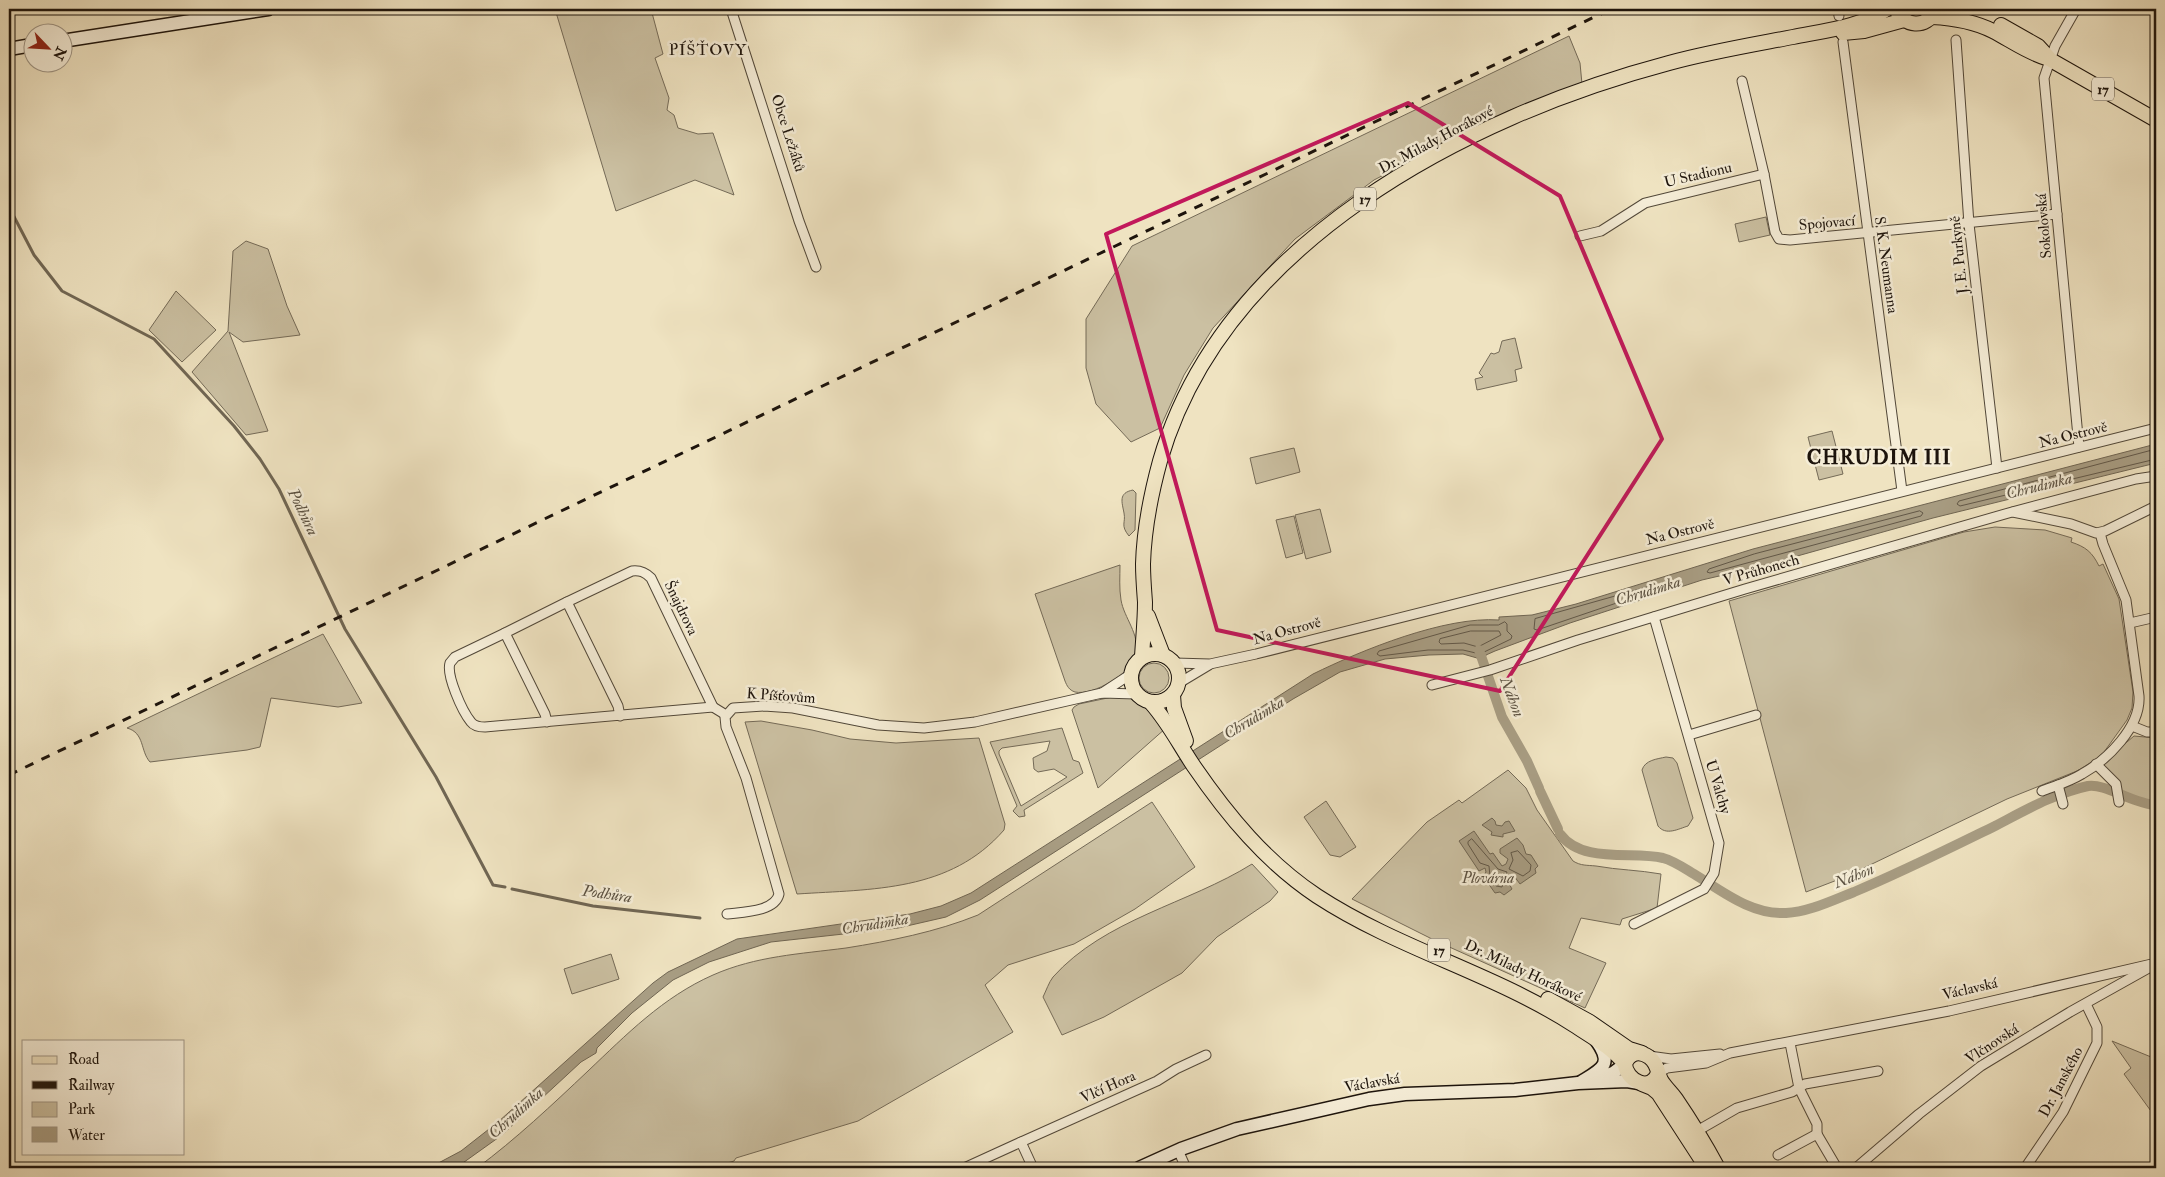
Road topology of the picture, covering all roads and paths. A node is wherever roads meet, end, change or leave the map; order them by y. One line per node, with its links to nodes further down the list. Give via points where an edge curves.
1 (268, 9): 9 (street)
2 (731, 9): 22 (street, Obce Ležáků)
3 (1887, 9): 8 (main road, Dr. Milady Horákové / 17, via 1866,20)
4 (1955, 9): 14 (main road, 17, via 1998,24 2038,46)
5 (2076, 9): 14 (street, Sokolovská)
6 (1934, 13): 7 (main road, 17, via 1921,24 1915,24); 14 (main road, 17, via 1979,25 2033,55)
7 (1900, 14): 8 (main road, Dr. Milady Horákové / 17, via 1864,30)
8 (1817, 32): 32 (main road, Dr. Milady Horákové / 17, via 1669,63 1604,82 1534,108 1413,169 1316,235 1268,280 1229,326 1195,376 1181,404 1161,459 1148,512 1143,564)
9 (72, 39)
10 (1956, 40): 19 (street, J. E. Purkyně)
11 (1843, 42): 20 (street, S. K. Neumanna)
12 (22, 47): 13 (street)
13 (9, 49)
14 (2049, 59): 16 (main road, 17); 18 (street, Sokolovská, via 2044,78)
15 (1742, 81): 17 (street)
16 (2156, 120)
17 (1764, 174): 20 (street, Spojovací, via 1779,239); 21 (street, U Stadionu, via 1645,203 1599,233)
18 (2057, 214): 19 (street, Spojovací); 24 (street, Sokolovská)
19 (1969, 224): 20 (street, Spojovací); 25 (street, J. E. Purkyně)
20 (1868, 233): 27 (street, S. K. Neumanna)
21 (1580, 236)
22 (816, 266)
23 (2156, 428): 24 (street, Na Ostrově)
24 (2079, 447): 25 (street, Na Ostrově)
25 (1997, 468): 27 (street, Na Ostrově)
26 (2156, 476): 29 (street, via 2136,478)
27 (1902, 491): 40 (street, Na Ostrově)
28 (2156, 506): 30 (street)
29 (2012, 512): 30 (street, V Průhonech); 33 (street, V Průhonech)
30 (2100, 533): 35 (street, via 2124,591)
31 (568, 602): 36 (street, Šnajdrova); 47 (street, Šnajdrova, via 632,571 647,575); 50 (street)
32 (1145, 604): 37 (main road, Dr. Milady Horákové / 17); 38 (main road, Dr. Milady Horákové / 17)
33 (1654, 617): 42 (street, V Průhonech); 55 (street, U Valchy)
34 (2156, 617): 35 (street)
35 (2130, 623): 52 (street, via 2140,704)
36 (505, 633): 51 (street); 51 (street, Šnajdrova, via 455,657 450,663 450,677 470,721 480,727)
37 (1163, 655): 38 (main road); 39 (main road)
38 (1142, 657): 41 (main road, 17)
39 (1175, 663): 40 (street, Na Ostrově); 43 (main road, 17, via 1178,669)
40 (1210, 664): 43 (street, Na Ostrově)
41 (1131, 674): 44 (street); 45 (main road)
42 (1432, 685)
43 (1176, 689): 46 (main road, via 1159,703); 54 (main road, 17, via 1174,708)
44 (1102, 693): 45 (street); 48 (street, K Píšťovům, via 958,725 915,728 878,725 780,707 737,707)
45 (1136, 694): 46 (main road, 17)
46 (1151, 702): 54 (main road, 17)
47 (714, 707): 48 (street); 50 (street, Šnajdrova)
48 (726, 715): 62 (street, via 726,727 746,778 779,894 772,905)
49 (1756, 715): 55 (street)
50 (620, 716): 51 (street, Šnajdrova)
51 (547, 722)
52 (2132, 726): 53 (street); 56 (street)
53 (2156, 732)
54 (1179, 735): 61 (main road, Dr. Milady Horákové / 17, via 1201,776 1235,823)
55 (1688, 735): 63 (street, U Valchy, via 1718,834 1714,873 1704,889)
56 (2096, 764): 57 (street); 59 (street, via 2114,781)
57 (2059, 788): 58 (street); 60 (street)
58 (2042, 791)
59 (2118, 802)
60 (2063, 804)
61 (1280, 868): 66 (main road, Dr. Milady Horákové / 17, via 1319,897 1354,917 1531,1000); 68 (main road, Dr. Milady Horákové / 17, via 1396,931 1567,1009 1629,1049)
62 (727, 914)
63 (1634, 924)
64 (2156, 963): 65 (street, Vlčnovská); 67 (street, Václavská, via 1949,1011)
65 (2086, 1004): 89 (street, Vlčnovská, via 1981,1066); 90 (street, Dr. Janského, via 2097,1027 2097,1043 2063,1112)
66 (1594, 1038): 71 (main road, Dr. Milady Horákové / 17); 74 (street, via 1605,1054 1605,1064)
67 (1790, 1043): 69 (street, Václavská); 76 (street)
68 (1644, 1054): 69 (street, Václavská, via 1665,1059); 71 (main road, via 1631,1055); 73 (main road, via 1656,1064)
69 (1730, 1054): 73 (street, Václavská, via 1706,1063 1666,1068)
70 (1206, 1055): 79 (street, Vlčí Hora, via 1157,1081)
71 (1625, 1064): 74 (street, Václavská, via 1610,1075); 75 (main road, via 1629,1076)
72 (1878, 1071): 76 (street)
73 (1658, 1073): 75 (main road, via 1652,1082); 77 (main road)
74 (1578, 1083): 75 (street, Václavská); 80 (street, Václavská, via 1369,1099 1237,1129)
75 (1641, 1083): 86 (main road, via 1658,1093)
76 (1798, 1088): 77 (street, via 1737,1108); 78 (street, via 1817,1124)
77 (1697, 1132): 87 (main road)
78 (1817, 1134): 81 (street); 88 (street)
79 (1021, 1142): 82 (street, Vlčí Hora); 83 (street)
80 (1178, 1150): 84 (street, Václavská); 85 (street)
81 (1778, 1155)
82 (964, 1168)
83 (1033, 1168)
84 (1139, 1168)
85 (1186, 1168)
86 (1707, 1168)
87 (1718, 1168)
88 (1838, 1168)
89 (1856, 1168)
90 (2025, 1168)

